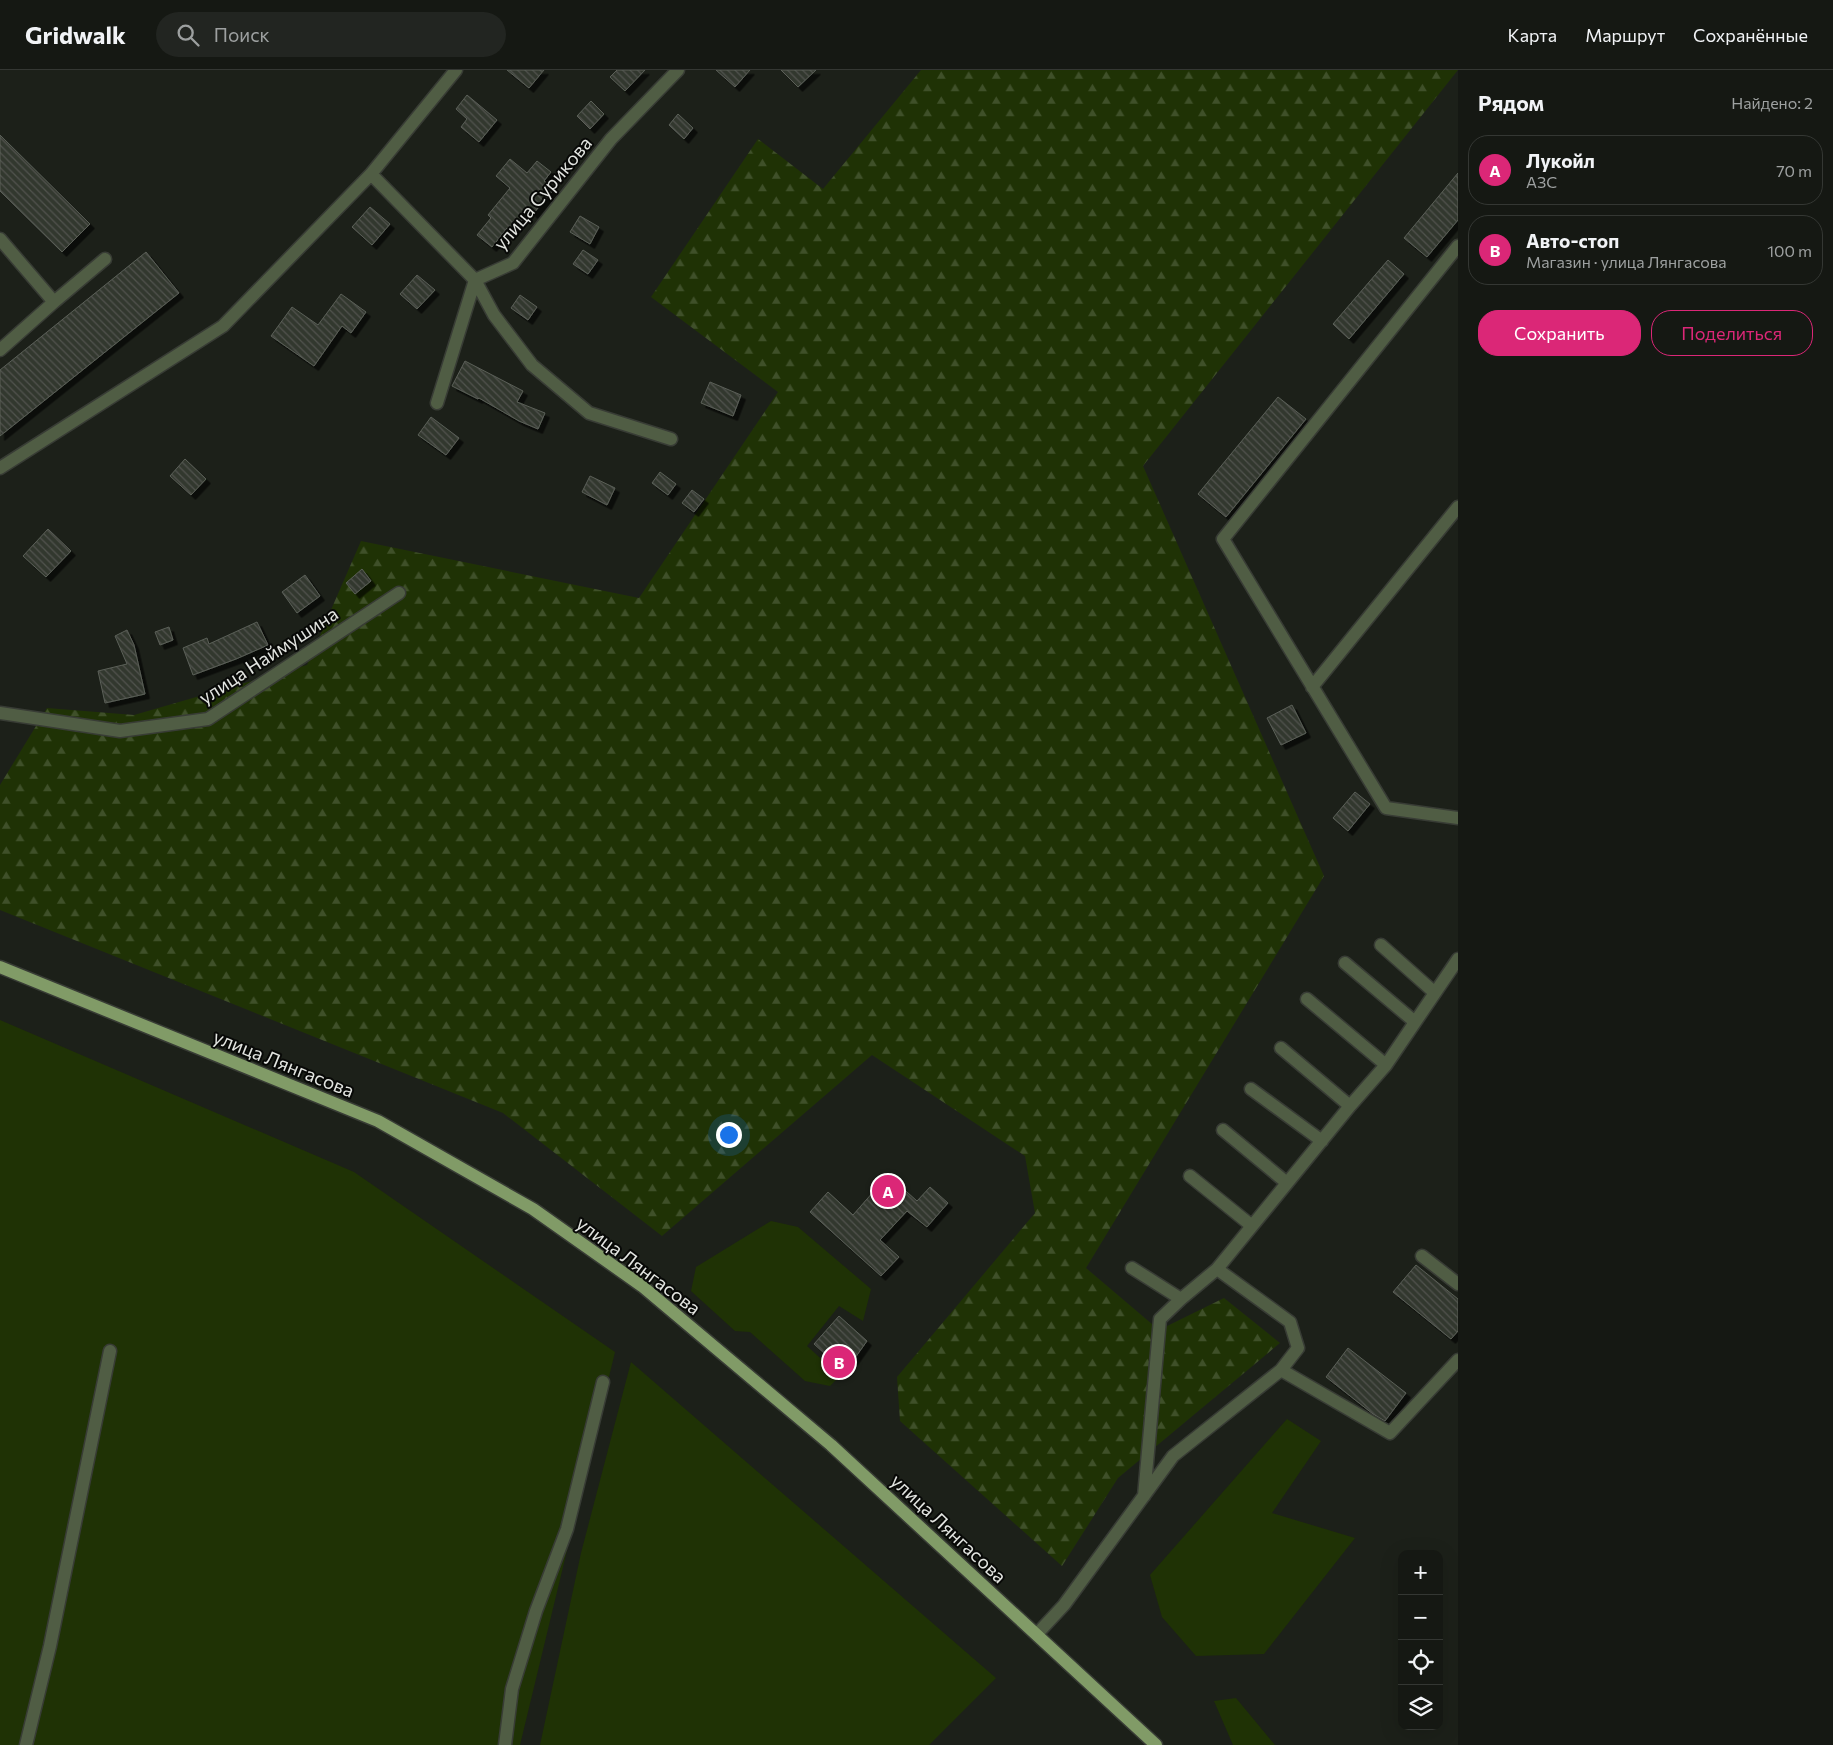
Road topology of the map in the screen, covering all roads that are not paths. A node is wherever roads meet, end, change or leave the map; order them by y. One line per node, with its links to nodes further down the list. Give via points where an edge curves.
1 (456, 70): 3 (street)
2 (678, 70): 7 (street, улица Сурикова, via 611,139 513,263)
3 (371, 174): 7 (street); 12 (street, via 223,326)
4 (0, 238): 8 (street)
5 (1458, 246): 15 (street, via 1223,538)
6 (105, 259): 8 (street)
7 (475, 280): 10 (street); 11 (street, via 494,315 532,365 589,413)
8 (54, 302): 9 (street)
9 (0, 350)
10 (437, 403)
11 (671, 439)
12 (0, 468)
13 (1458, 507): 15 (street)
14 (399, 593): 16 (street, улица Наймушина, via 208,719 120,732)
15 (1312, 687): 17 (street, via 1386,808)
16 (0, 713)
17 (1458, 818)
18 (1381, 945): 22 (street)
19 (1458, 959): 22 (street)
20 (1345, 963): 24 (street)
21 (0, 967): 44 (main road, улица Лянгасова, via 378,1121 533,1209 642,1286 733,1362 831,1445)
22 (1435, 993): 24 (street)
23 (1307, 999): 26 (street)
24 (1415, 1022): 26 (street)
25 (1281, 1048): 28 (street)
26 (1386, 1065): 28 (street)
27 (1251, 1089): 30 (street)
28 (1350, 1106): 30 (street)
29 (1223, 1130): 32 (street)
30 (1322, 1141): 32 (street)
31 (1190, 1176): 33 (street)
32 (1287, 1183): 33 (street)
33 (1252, 1226): 36 (street)
34 (1422, 1256): 37 (street)
35 (1132, 1268): 38 (street)
36 (1217, 1269): 38 (street); 41 (street, via 1290,1322 1298,1348)
37 (1458, 1284)
38 (1181, 1299): 43 (street, via 1160,1319)
39 (110, 1351): 45 (street, via 50,1646)
40 (1458, 1360): 41 (street, via 1390,1433)
41 (1281, 1370): 43 (street, via 1174,1456)
42 (603, 1382): 46 (street, via 567,1529 536,1611 512,1689)
43 (1144, 1496): 44 (street, via 1064,1605)
44 (1037, 1634): 47 (main road, улица Лянгасова)
45 (26, 1745)
46 (505, 1745)
47 (1156, 1745)

